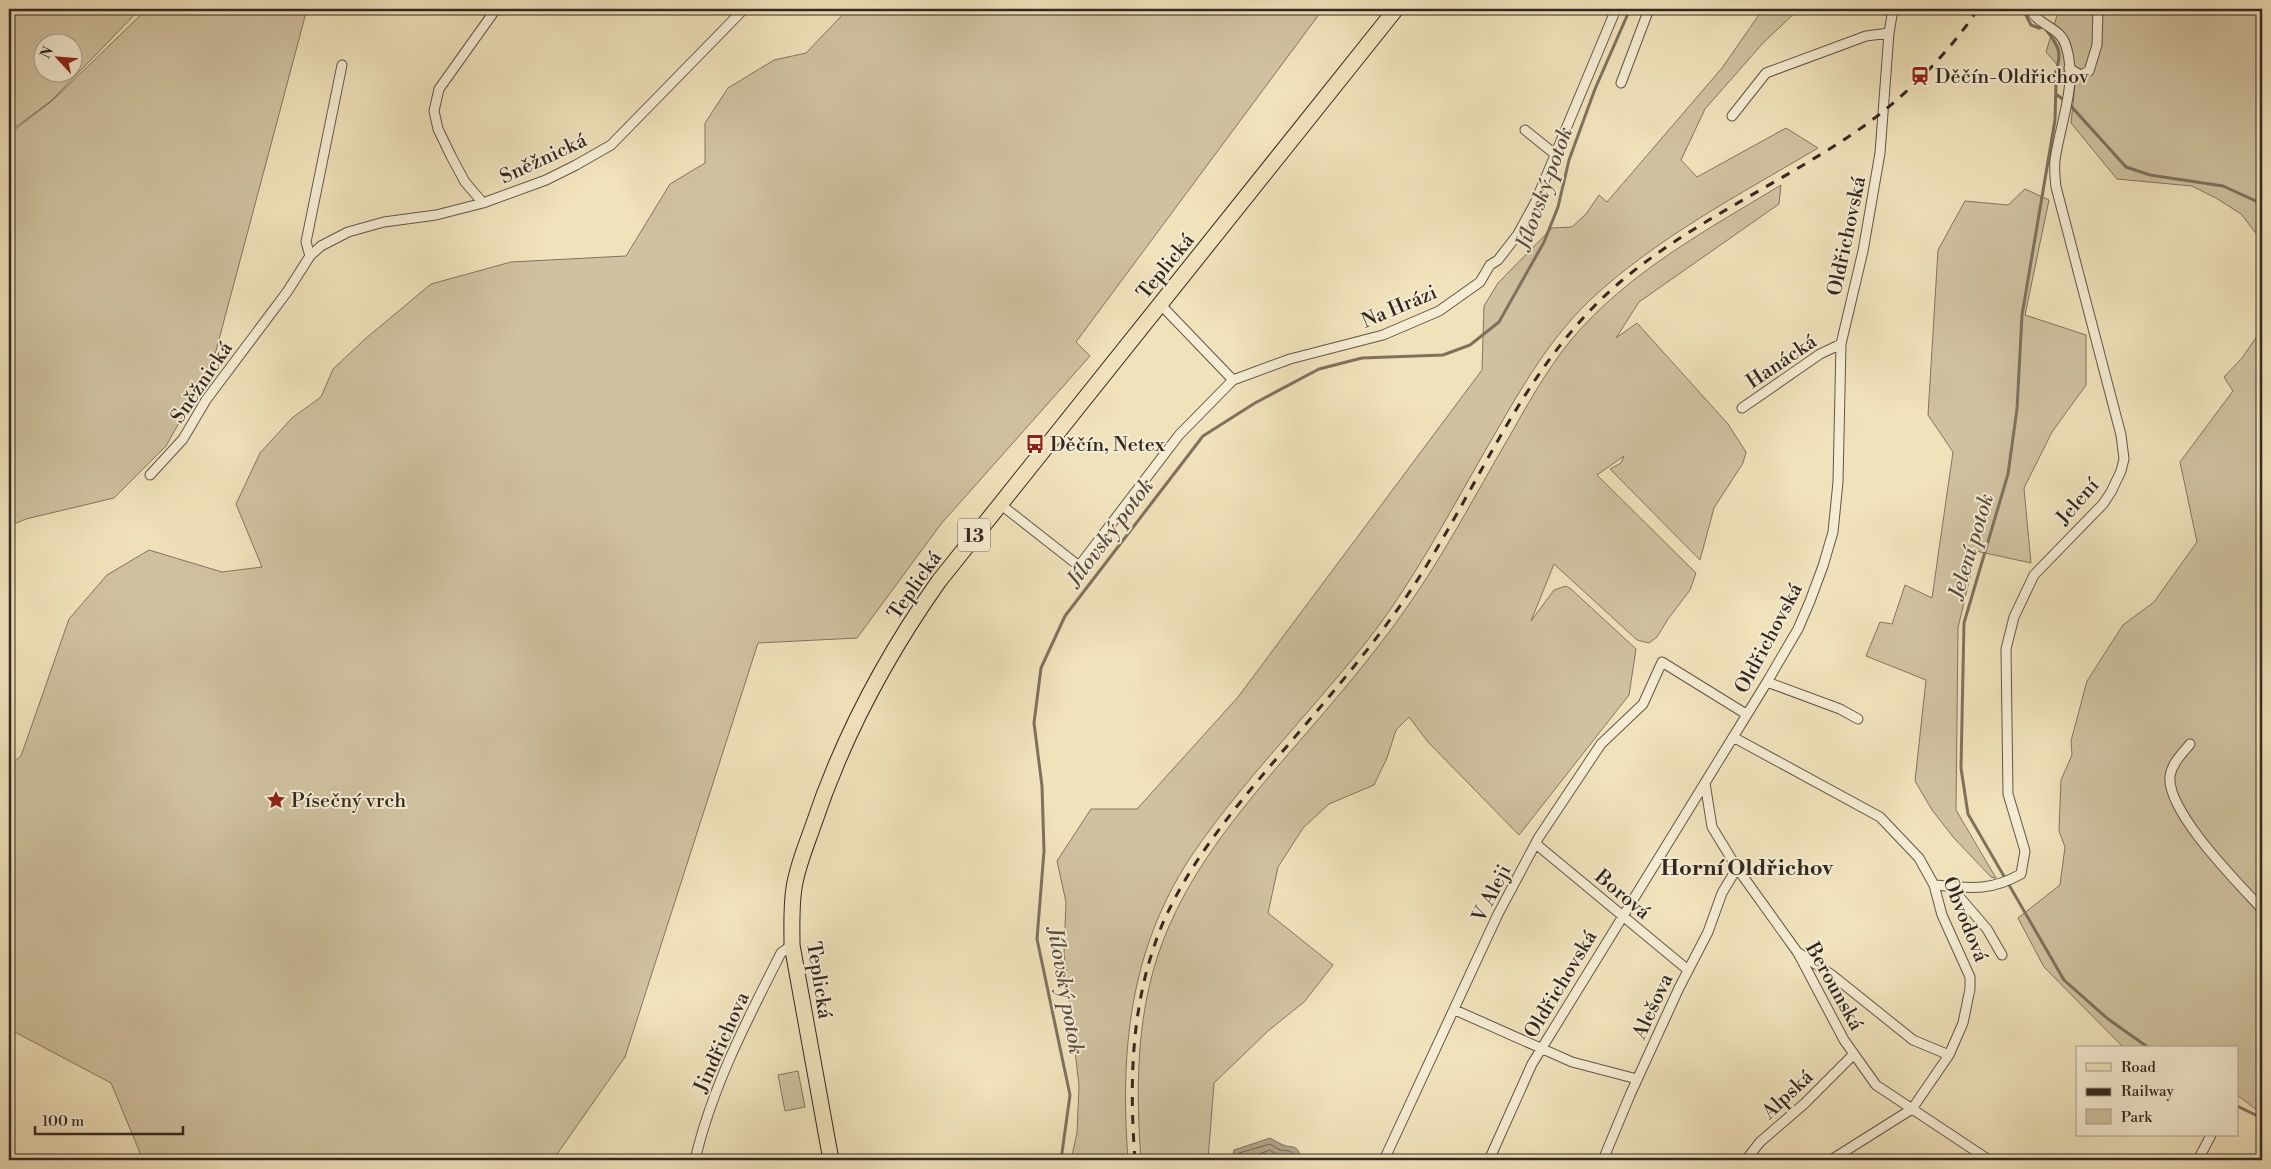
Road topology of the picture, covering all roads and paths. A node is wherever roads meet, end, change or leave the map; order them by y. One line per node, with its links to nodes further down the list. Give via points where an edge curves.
1 (496, 9): 16 (street, via 439,89 434,111 438,129 451,156 465,182)
2 (744, 9): 16 (street, Sněžnická, via 611,145 546,180)
3 (1396, 9): 18 (main road, Teplická / 13)
4 (1616, 9): 15 (street, Na Hrázi)
5 (1649, 9): 12 (street)
6 (1893, 9): 9 (street, Oldřichovská)
7 (2030, 9): 11 (street, Jelení, via 2039,20 2055,30 2066,45)
8 (2098, 9): 11 (street, via 2097,45 2089,71 2080,75)
9 (1889, 32): 13 (street, via 1866,36 1766,73); 19 (street, Oldřichovská, via 1880,152 1863,251)
10 (342, 64): 17 (street, via 306,242)
11 (2069, 68): 33 (street, Jelení, via 2068,100 2055,161 2056,187 2121,435 2124,459 2122,471 2103,504 2034,575 2014,617 2006,649 2008,794 2025,851 2021,874 1980,889)
12 (1621, 83)
13 (1732, 116)
14 (1525, 130): 15 (street)
15 (1556, 155): 20 (street, Na Hrázi, via 1518,234 1498,260 1490,265 1480,282 1459,298 1439,311 1383,335 1290,359)
16 (483, 203): 17 (street, Sněžnická, via 348,232 320,246)
17 (310, 256): 22 (street, Sněžnická, via 206,400 183,439)
18 (1160, 304): 20 (street); 23 (main road, Teplická / 13)
19 (1841, 344): 21 (street, Hanácká, via 1820,354); 24 (street, Oldřichovská, via 1837,508 1830,546 1798,629)
20 (1233, 380): 23 (street, via 1180,435 1080,566)
21 (1742, 408)
22 (150, 474)
23 (1000, 504): 36 (main road, Teplická / 13, via 916,613 843,748 816,816 794,886)
24 (1767, 682): 25 (street, Oldřichovská); 26 (street)
25 (1746, 714): 27 (street, Oldřichovská); 30 (street, V Aleji, via 1662,662 1643,704 1601,744)
26 (1858, 719)
27 (1733, 737): 29 (street, Oldřichovská); 32 (street, Obvodová, via 1880,817 1919,858)
28 (2190, 744): 34 (street, via 2172,768 2170,784 2173,796 2200,837)
29 (1705, 784): 31 (street, Berounská, via 1712,827); 35 (street, Oldřichovská)
30 (1536, 844): 35 (street, Borová); 40 (street, V Aleji, via 1498,914)
31 (1737, 868): 37 (street, Berounská); 39 (street, Alešova, via 1722,893 1708,932)
32 (1934, 885): 33 (street, Jelení); 43 (street, Obvodová, via 1942,915 1970,977 1963,1023)
33 (1950, 886): 38 (street, via 1987,929)
34 (2262, 909)
35 (1622, 915): 39 (street, Borová); 41 (street, Oldřichovská)
36 (792, 945): 47 (street, Jindřichova, via 781,953 730,1059 716,1091); 48 (main road, Teplická / 13)
37 (1798, 953): 42 (street, Berounská); 43 (street, via 1832,975 1913,1040)
38 (2002, 955)
39 (1688, 970): 44 (street, Alešova)
40 (1455, 1010): 41 (street); 49 (street, V Aleji)
41 (1542, 1048): 44 (street, via 1572,1062); 50 (street, Oldřichovská)
42 (1854, 1054): 45 (street, Berounská, via 1876,1085); 52 (street, Alpská, via 1760,1142)
43 (1949, 1056): 45 (street, Obvodová)
44 (1637, 1079): 51 (street, Alešova)
45 (1912, 1109): 53 (street, Obvodová); 54 (street, Berounská)
46 (2210, 1136): 55 (street)
47 (695, 1160)
48 (832, 1160)
49 (1384, 1160)
50 (1489, 1160)
51 (1603, 1160)
52 (1746, 1160)
53 (1831, 1160)
54 (1989, 1160)
55 (2198, 1160)

